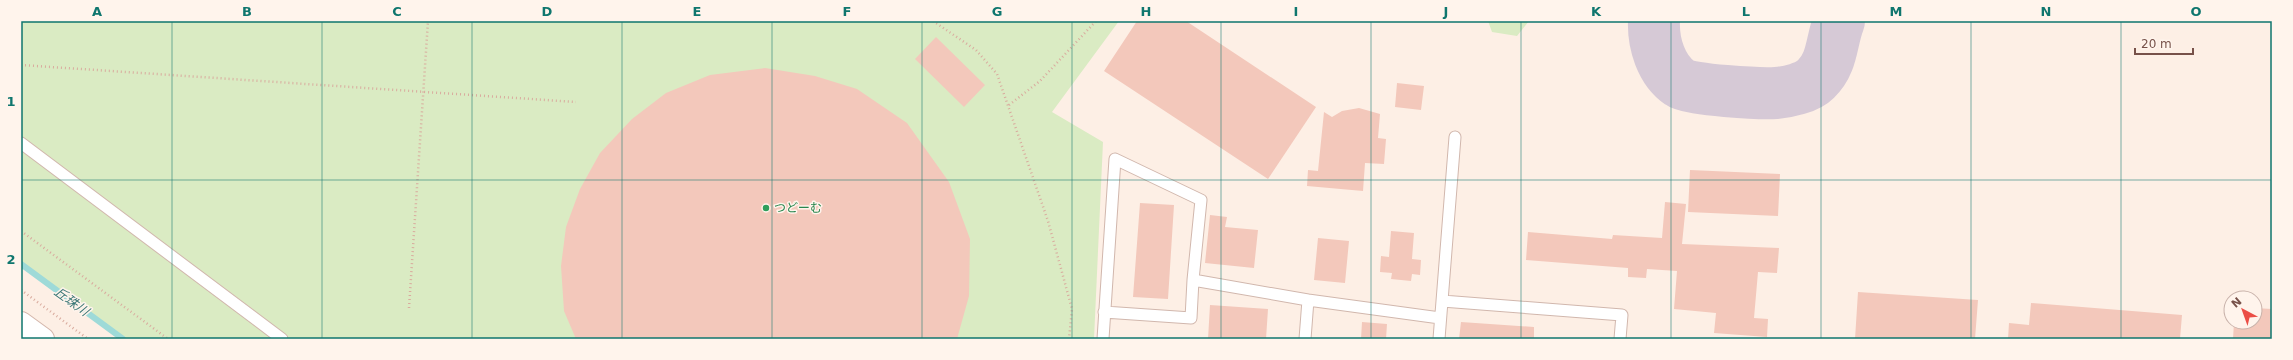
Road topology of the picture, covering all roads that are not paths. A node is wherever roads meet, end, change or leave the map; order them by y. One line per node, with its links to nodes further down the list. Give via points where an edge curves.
1 (1455, 137): 5 (lane)
2 (21, 143): 10 (lane)
3 (1193, 280): 4 (lane); 6 (lane, via 1191,318); 6 (lane, via 1201,200 1115,158)
4 (1308, 300): 7 (lane); 12 (lane)
5 (1442, 301): 7 (lane); 14 (lane, via 1622,315)
6 (1104, 312): 11 (lane)
7 (1440, 318): 13 (lane)
8 (21, 323): 9 (street)
9 (44, 339)
10 (282, 339)
11 (1104, 339)
12 (1305, 339)
13 (1439, 339)
14 (1620, 339)

